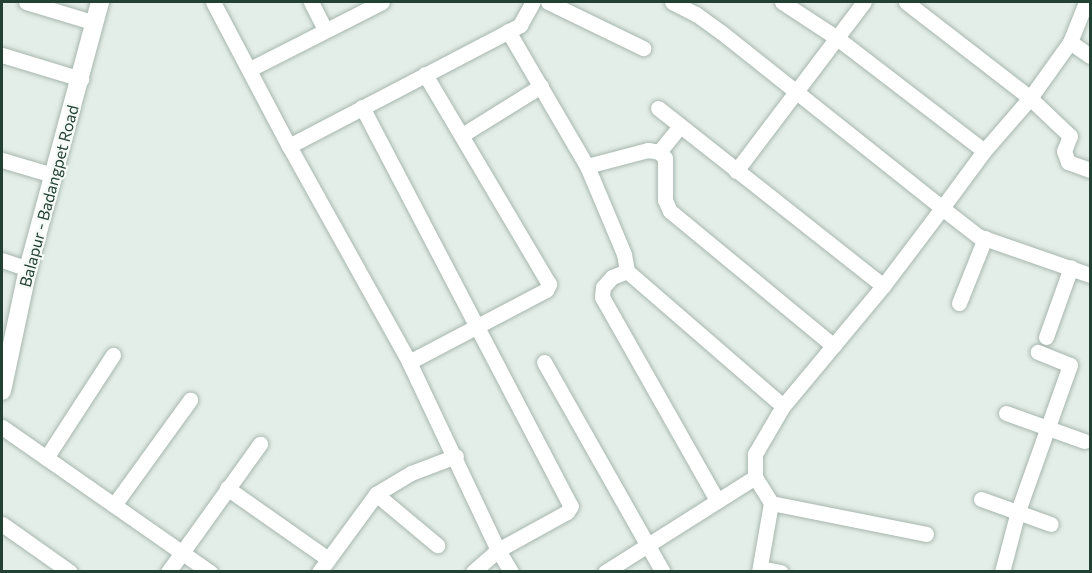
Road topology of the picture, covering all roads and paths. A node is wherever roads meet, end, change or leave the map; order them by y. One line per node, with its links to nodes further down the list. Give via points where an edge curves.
1 (26, 2): 13 (street)
2 (100, 2): 13 (street, Balapur - Badangpet Road)
3 (213, 2): 21 (street)
4 (311, 2): 14 (street)
5 (382, 2): 14 (street)
6 (533, 2): 15 (street, via 520,25)
7 (548, 2): 18 (street)
8 (672, 2): 25 (street, via 696,14)
9 (782, 2): 16 (street)
10 (864, 2): 16 (street)
11 (906, 2): 26 (street)
12 (1086, 2): 17 (street)
13 (95, 23): 23 (street, Balapur - Badangpet Road)
14 (325, 30): 21 (street)
15 (508, 31): 22 (street); 24 (street)
16 (837, 38): 25 (street); 32 (street)
17 (1070, 42): 20 (street); 26 (street)
18 (643, 48)
19 (2, 54): 23 (street)
20 (1090, 56)
21 (250, 69): 31 (street)
22 (425, 74): 27 (street); 30 (street)
23 (81, 79): 38 (street, Balapur - Badangpet Road)
24 (541, 86): 30 (street); 35 (street)
25 (797, 93): 37 (street); 39 (street)
26 (1030, 98): 32 (street); 36 (street, via 1070,136 1064,151 1068,162)
27 (362, 107): 31 (street); 48 (street)
28 (658, 108): 29 (street)
29 (680, 126): 33 (street); 37 (street)
30 (462, 135): 48 (street, via 549,284 546,290)
31 (289, 146): 53 (street)
32 (984, 151): 39 (street)
33 (659, 152): 35 (street, via 648,150); 50 (street, via 665,158 665,200 670,211)
34 (2, 160): 38 (street)
35 (587, 166): 44 (street, via 624,254)
36 (1090, 170)
37 (736, 171): 46 (street)
38 (53, 175): 43 (street, Balapur - Badangpet Road)
39 (942, 208): 40 (street); 46 (street)
40 (985, 238): 42 (street); 47 (street)
41 (2, 260): 43 (street)
42 (1071, 267): 45 (street); 49 (street)
43 (28, 269): 55 (street, Balapur - Badangpet Road)
44 (627, 271): 57 (street); 69 (street, via 612,277 603,287 602,297)
45 (1090, 275)
46 (884, 285): 50 (street)
47 (959, 303)
48 (477, 327): 53 (street); 78 (street, via 571,506 567,512)
49 (1046, 337)
50 (834, 346): 57 (street)
51 (1037, 352): 60 (street, via 1070,365)
52 (113, 355): 64 (street)
53 (409, 362): 63 (street)
54 (544, 362): 76 (street)
55 (2, 391)
56 (190, 400): 71 (street)
57 (783, 406): 65 (street, via 755,454)
58 (1006, 413): 60 (street)
59 (2, 426): 64 (street)
60 (1049, 429): 61 (street); 72 (street)
61 (1084, 441)
62 (260, 444): 66 (street)
63 (456, 456): 67 (street, via 411,473); 78 (street)
64 (46, 458): 71 (street)
65 (755, 477): 69 (street); 70 (street)
66 (227, 488): 79 (street); 80 (street)
67 (376, 494): 77 (street); 80 (street)
68 (981, 499): 72 (street)
69 (717, 500): 76 (street)
70 (771, 503): 75 (street); 81 (street)
71 (114, 505): 79 (street)
72 (1018, 511): 74 (street); 90 (street)
73 (2, 524): 82 (street)
74 (1051, 524)
75 (926, 534)
76 (649, 543): 87 (street); 88 (street)
77 (437, 546)
78 (498, 550): 85 (street); 86 (street)
79 (182, 553): 83 (street); 84 (street)
80 (324, 565)
81 (760, 570): 89 (street)
82 (70, 572)
83 (168, 572)
84 (210, 572)
85 (473, 572)
86 (511, 572)
87 (605, 572)
88 (663, 572)
89 (781, 572)
90 (1002, 572)

